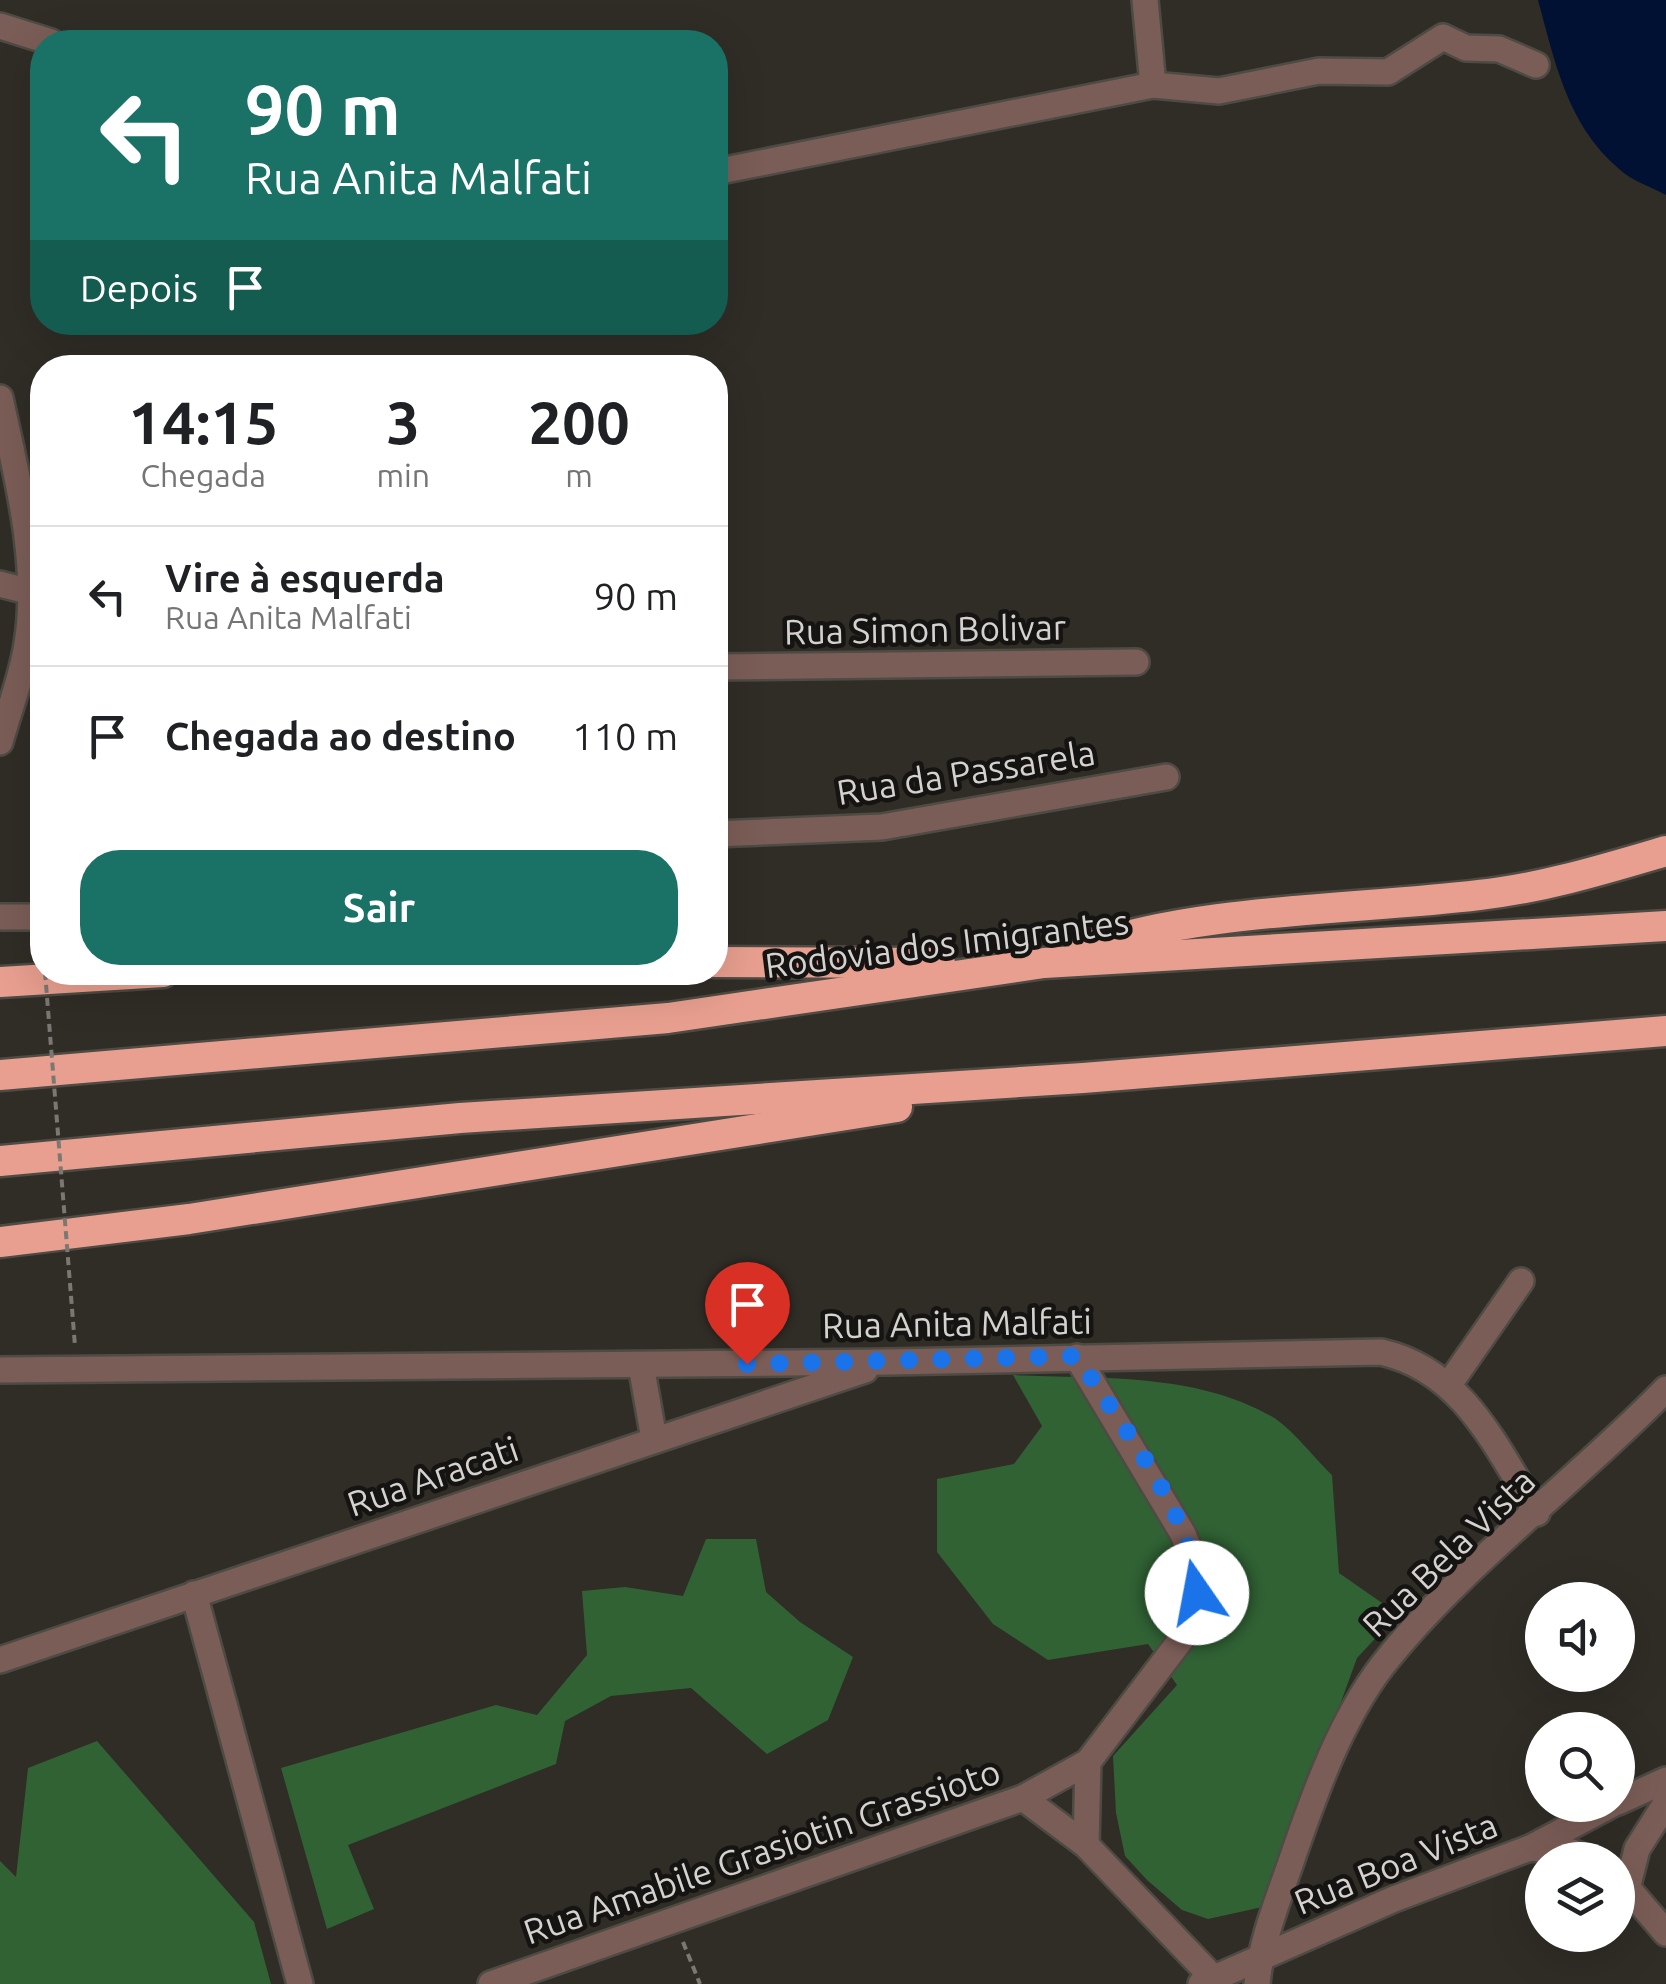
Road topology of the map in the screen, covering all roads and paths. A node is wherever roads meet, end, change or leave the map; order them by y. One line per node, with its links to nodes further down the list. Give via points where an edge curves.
1 (1146, 0): 5 (street)
2 (0, 26): 3 (street)
3 (30, 35)
4 (1536, 64): 5 (street, via 1442,37 1388,72 1319,71 1219,91)
5 (1153, 85): 6 (street)
6 (728, 170)
7 (0, 398): 8 (street)
8 (30, 577)
9 (0, 584): 10 (street)
10 (30, 592)
11 (30, 656): 14 (street)
12 (1136, 662): 13 (street, Rua Simon Bolivar)
13 (728, 667)
14 (8, 689): 15 (street)
15 (0, 742)
16 (1166, 777): 17 (street, Rua da Passarela, via 882,827)
17 (728, 833)
18 (1666, 851): 23 (highway, via 1484,895 1160,928)
19 (0, 917): 20 (street)
20 (30, 917)
21 (1666, 926): 23 (highway, Rodovia dos Imigrantes)
22 (728, 962): 23 (highway)
23 (1044, 963): 28 (highway, Rodovia dos Imigrantes, via 668,1018)
24 (30, 980): 25 (highway)
25 (0, 982)
26 (46, 985): 33 (path, bridge)
27 (1666, 1031): 29 (highway)
28 (0, 1074)
29 (1083, 1078): 30 (highway, via 460,1118); 31 (highway, via 189,1219)
30 (0, 1160)
31 (0, 1242)
32 (1522, 1281): 38 (street)
33 (76, 1346)
34 (1077, 1356): 35 (street, Rua Anita Malfati); 38 (street, Rua Anita Malfati, via 1381,1352 1412,1358); 44 (street, via 1165,1500 1197,1568 1197,1593 1182,1638)
35 (888, 1362): 36 (street, Rua Anita Malfati); 40 (street, Rua Aracati)
36 (640, 1365): 37 (street, Rua Anita Malfati); 40 (street)
37 (0, 1370)
38 (1450, 1383): 41 (street, Rua Anita Malfati)
39 (1666, 1390): 41 (street, Rua Bela Vista)
40 (654, 1439): 42 (street, Rua Aracati)
41 (1537, 1514): 57 (street, Rua Bela Vista, via 1431,1610 1380,1669 1340,1738 1307,1819)
42 (194, 1594): 43 (street, Rua Aracati); 59 (street)
43 (0, 1660)
44 (1088, 1762): 47 (street, Rua Amabile Grasiotin Grassioto); 51 (street)
45 (1666, 1780): 46 (street, Rua Boa Vista)
46 (1635, 1794)
47 (1022, 1798): 51 (street); 55 (street, Rua Amabile Grasiotin Grassioto)
48 (1666, 1803): 53 (street)
49 (1580, 1822): 50 (street, Rua Boa Vista)
50 (1541, 1842)
51 (1086, 1844): 58 (street)
52 (1525, 1850): 57 (street, Rua Boa Vista, via 1444,1879)
53 (1635, 1854)
54 (1635, 1896): 56 (street)
55 (674, 1920): 60 (street, Rua Amabile Grasiotin Grassioto); 61 (path)
56 (1666, 1933)
57 (1258, 1971): 58 (street)
58 (1211, 1982)
59 (300, 1984)
60 (491, 1984)
61 (700, 1984)

